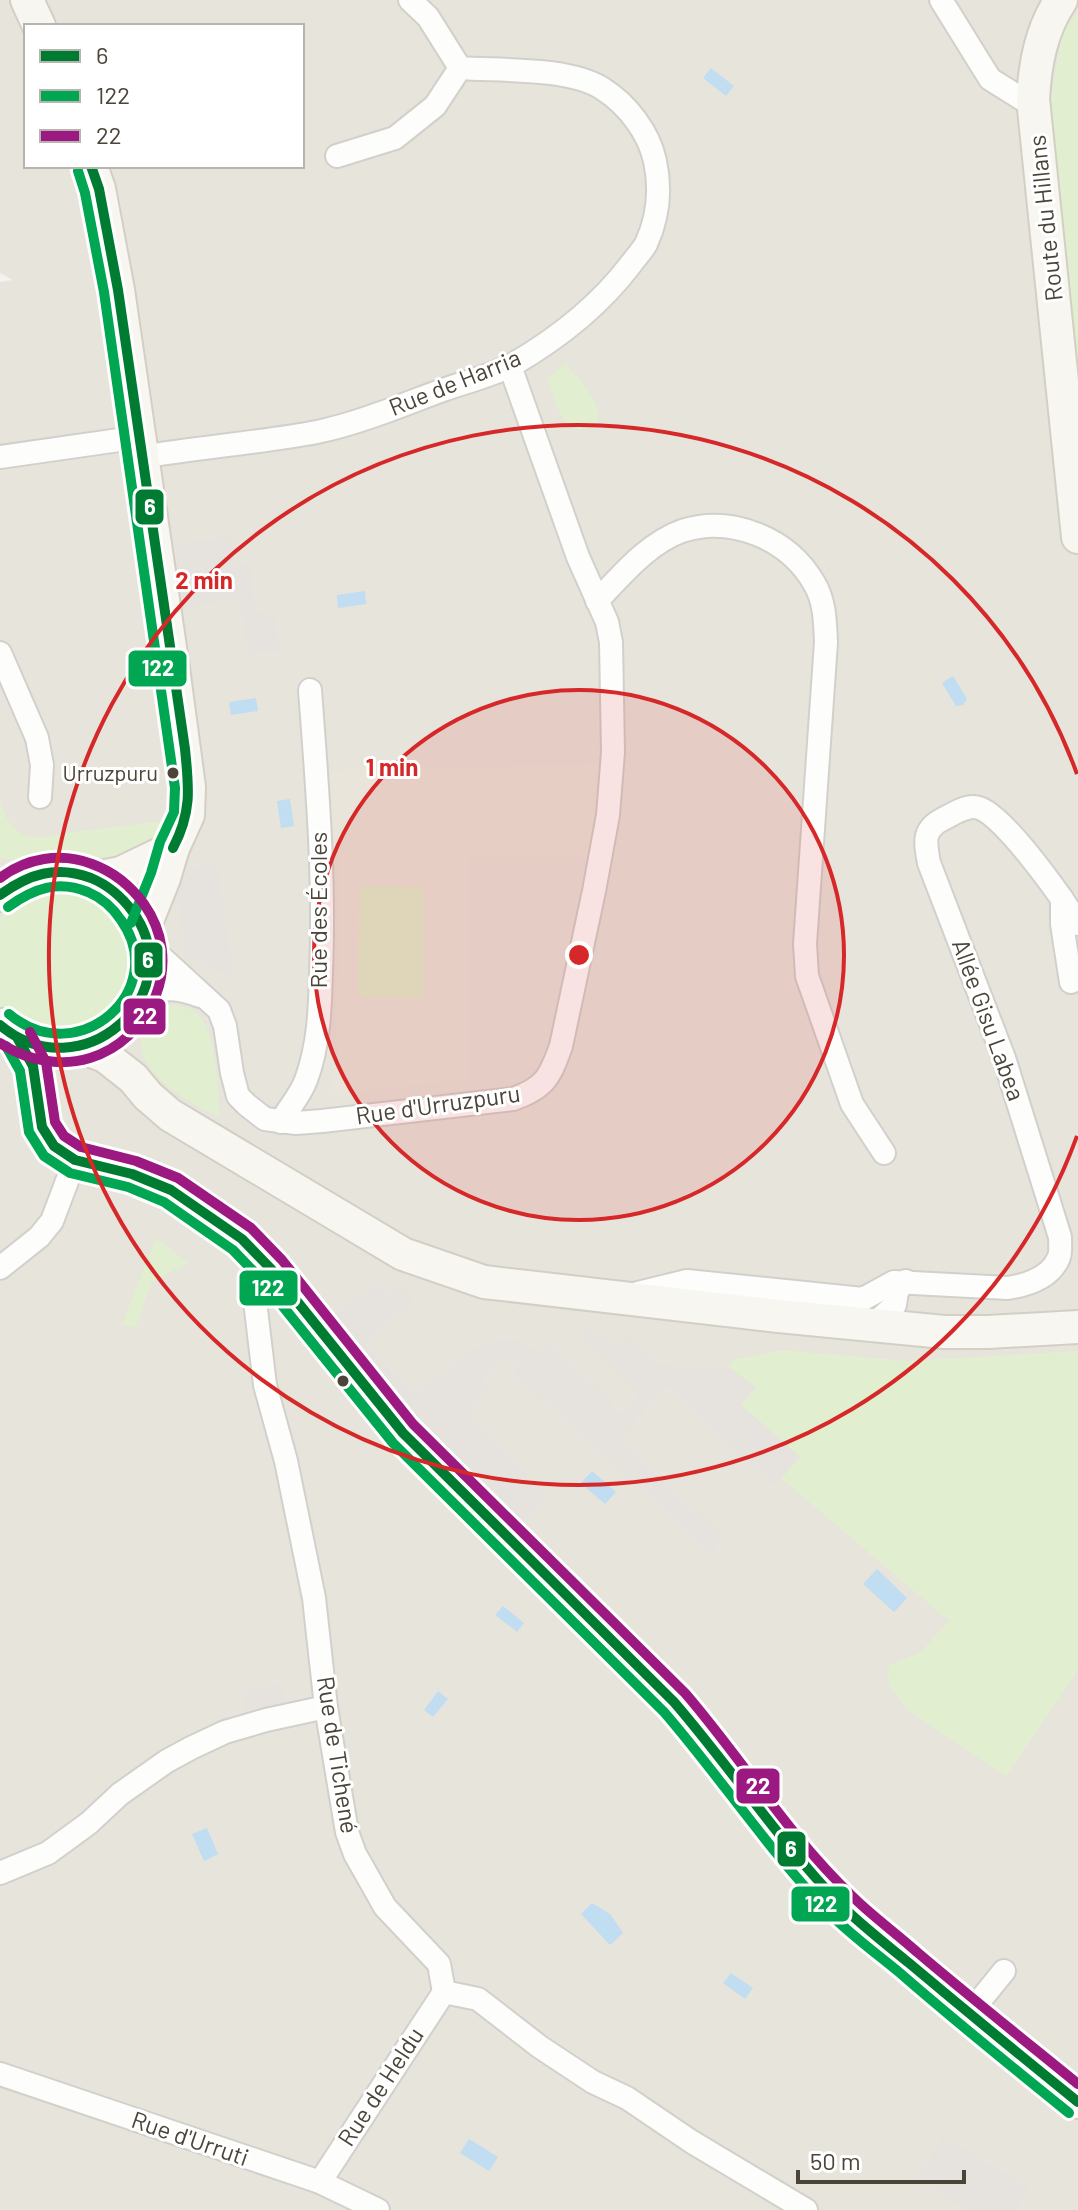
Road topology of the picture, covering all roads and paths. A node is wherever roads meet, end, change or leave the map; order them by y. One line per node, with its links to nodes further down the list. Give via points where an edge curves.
1 (27, 0): 5 (street)
2 (410, 0): 6 (street, via 428,17)
3 (941, 0): 7 (street, via 990,79 1022,99)
4 (1061, 0): 7 (street, Route du Hillans, via 1040,44)
5 (38, 24)
6 (460, 68): 8 (street, via 435,106 395,138); 10 (street, Rue de Harria, via 553,74 602,88 644,133 657,172 655,218 645,246 611,291)
7 (1033, 99): 13 (street, Route du Hillans)
8 (337, 156)
9 (92, 168): 11 (street, via 118,290)
10 (510, 366): 11 (street, Rue de Harria, via 318,432); 14 (street, Rue d'Urruzpuru)
11 (141, 447): 12 (street, Rue de Harria); 18 (street, via 189,787 188,815)
12 (0, 457)
13 (1078, 537)
14 (597, 601): 32 (street, Rue d'Urruzpuru, via 611,642 613,774 605,838 552,1071 542,1086 513,1099); 33 (street, via 659,543 707,525 742,528 775,542 815,583 825,610 826,642 807,976 852,1104)
15 (0, 653): 17 (street, via 37,738)
16 (310, 690): 32 (street, Rue des Écoles, via 323,932 318,1036 298,1099)
17 (40, 797)
18 (173, 848): 19 (street, via 121,873); 23 (street)
19 (95, 878): 20 (street, via 45,872); 23 (street, via 132,907)
20 (7, 882)
21 (1062, 897): 22 (street, Allée Gisu Labea); 24 (street); 37 (street, Allée Gisu Labea, via 990,813 977,806 933,824 925,839 929,863 1004,1058 1060,1237 1059,1257 1046,1274 1026,1285)
22 (1078, 924)
23 (146, 937): 25 (street, via 149,970); 26 (street, Rue d'Urruzpuru)
24 (1071, 982)
25 (143, 993): 26 (street, via 180,989); 27 (street)
26 (206, 998): 32 (street, Rue d'Urruzpuru, via 219,1010 225,1026 238,1096 265,1119)
27 (126, 1021): 29 (street); 30 (street)
28 (9, 1032): 29 (street, via 46,1048); 31 (street, via 33,1066)
29 (78, 1048): 30 (street, via 105,1056); 31 (street, via 53,1073)
30 (133, 1078): 38 (street, via 170,1115 403,1254 484,1282)
31 (39, 1101): 34 (street, via 42,1127 54,1146)
32 (281, 1122)
33 (884, 1153)
34 (75, 1160): 35 (street, via 52,1221); 36 (street, via 171,1190 242,1239)
35 (0, 1268)
36 (271, 1269): 41 (street, Rue de Tichené, via 255,1281 254,1303 265,1385 314,1598); 45 (street, via 403,1433 674,1702 804,1866 843,1907)
37 (906, 1281): 38 (street, Allée Gisu Labea, via 863,1299 687,1281); 39 (street, via 897,1291 895,1305)
38 (621, 1297): 39 (street)
39 (873, 1325): 40 (street, via 958,1332)
40 (1078, 1327)
41 (326, 1707): 42 (street, via 225,1732 191,1748 120,1794 48,1853); 44 (street, Rue de Tichené, via 355,1854 385,1907 439,1964)
42 (0, 1873)
43 (1004, 1971): 45 (street)
44 (443, 1989): 48 (street, Rue de Heldu); 50 (street, via 478,1999 593,2082)
45 (969, 2014): 47 (street)
46 (0, 2074): 48 (street, Rue d'Urruti)
47 (1078, 2102)
48 (320, 2182): 49 (street, Rue d'Urruti)
49 (378, 2210)
50 (806, 2210)

